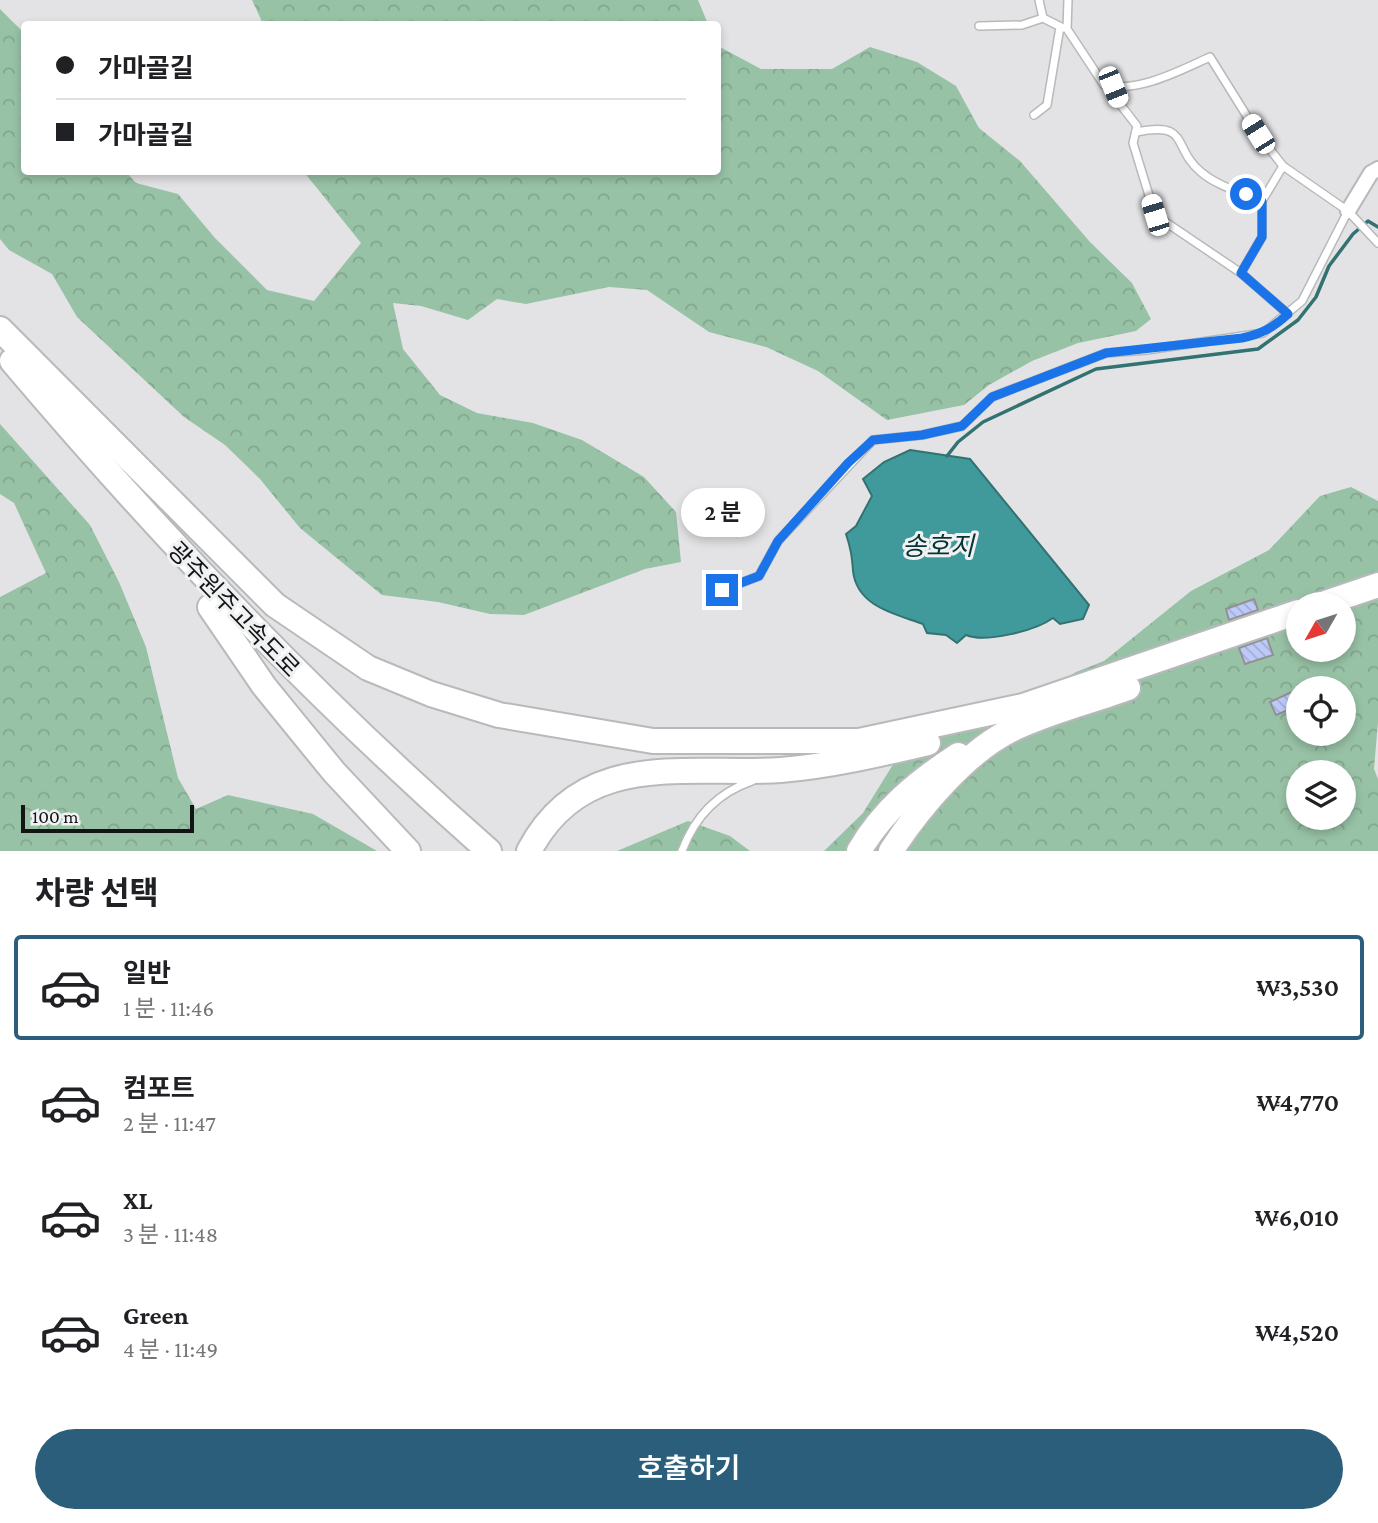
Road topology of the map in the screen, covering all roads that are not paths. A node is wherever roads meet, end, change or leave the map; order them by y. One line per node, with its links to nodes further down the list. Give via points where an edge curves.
1 (1040, 0): 3 (lane)
2 (1068, 0): 5 (lane)
3 (1043, 18): 4 (lane, via 1022,25); 5 (lane)
4 (979, 26)
5 (1064, 28): 6 (lane, via 1104,85); 7 (lane, via 1047,105)
6 (1113, 87): 8 (lane, via 1137,126); 9 (lane, via 1158,78 1210,57)
7 (1034, 115)
8 (1136, 132): 11 (lane, via 1160,127 1180,137 1201,172); 14 (lane, via 1133,143 1155,215)
9 (1283, 166): 11 (lane); 12 (lane)
10 (1378, 169): 12 (street, via 1371,173)
11 (1262, 201): 14 (lane, via 1262,237)
12 (1352, 216): 13 (lane); 15 (lane, via 1302,301)
13 (1378, 243)
14 (1241, 273): 15 (lane)
15 (1288, 314): 20 (lane, via 1264,333 1242,338 1106,353 992,397 962,426 873,440 778,541 759,576)
16 (0, 329): 27 (highway, via 275,605 368,668 431,694 499,715 653,741 859,741)
17 (0, 348): 30 (highway, 광주원주고속도로, via 202,577)
18 (0, 369): 24 (highway, 광주원주고속도로, via 91,478)
19 (1378, 584): 21 (highway)
20 (722, 590)
21 (1356, 592)
22 (1378, 598): 23 (highway)
23 (1356, 606)
24 (210, 607): 30 (highway, 광주원주고속도로, via 323,721); 31 (highway, via 264,686 334,772)
25 (1286, 616): 27 (highway)
26 (1286, 630): 28 (highway)
27 (1023, 706): 29 (highway, via 962,734)
28 (1010, 731): 34 (highway, via 963,751 926,776 885,815); 35 (highway, via 958,769 918,810)
29 (783, 770): 32 (highway, via 626,774 581,792 556,815); 33 (lane, via 733,789 706,807)
30 (472, 846)
31 (408, 851)
32 (529, 851)
33 (682, 851)
34 (859, 851)
35 (891, 851)

